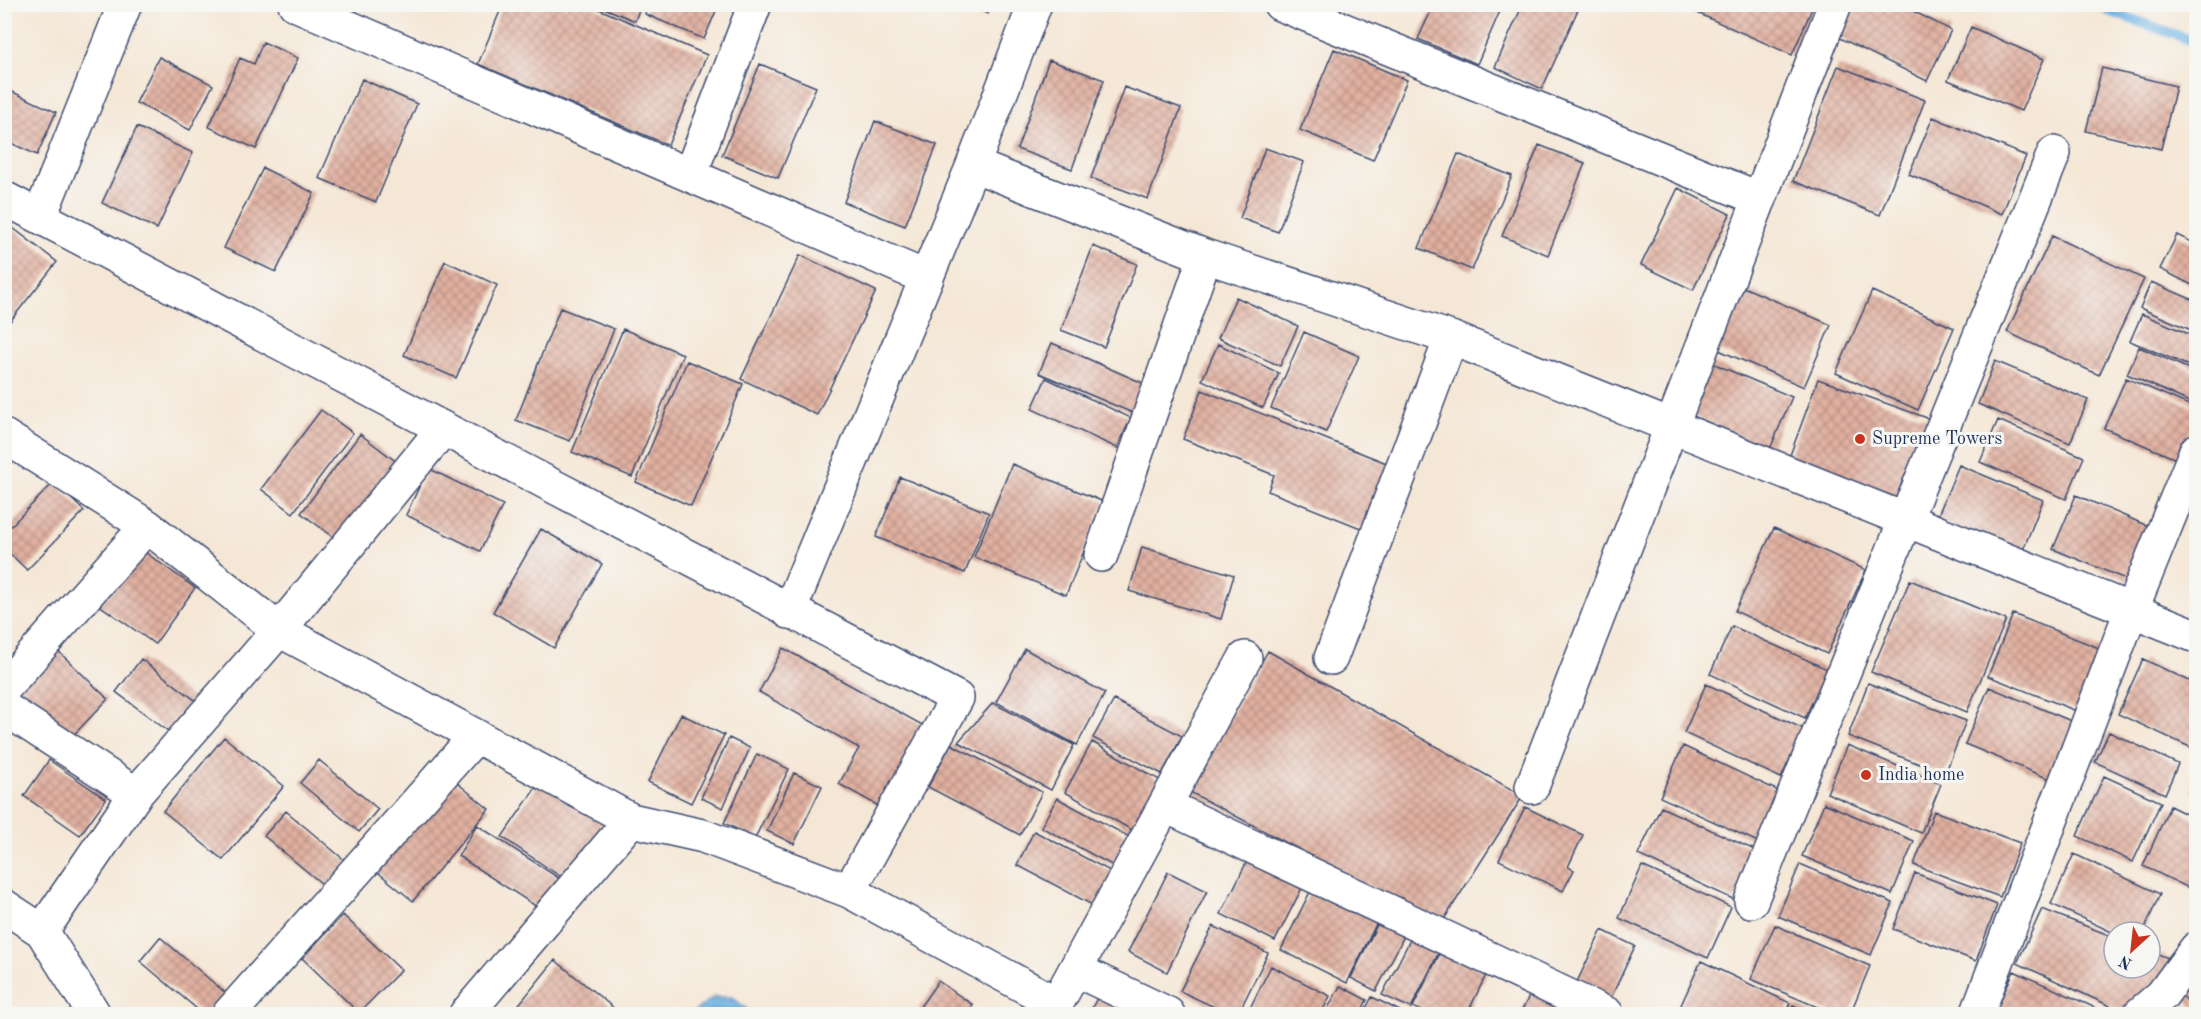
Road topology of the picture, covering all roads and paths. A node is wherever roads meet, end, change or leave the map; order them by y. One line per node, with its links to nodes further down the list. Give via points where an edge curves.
1 (125, 4): 12 (street)
2 (295, 4): 9 (street)
3 (755, 4): 9 (street)
4 (1035, 4): 8 (street)
5 (1280, 4): 11 (street)
6 (1835, 4): 11 (street)
7 (2054, 153): 20 (street)
8 (974, 165): 13 (street); 14 (street)
9 (690, 175): 14 (street)
10 (4, 198): 12 (street)
11 (1760, 200): 16 (street)
12 (40, 216): 17 (street)
13 (1205, 256): 15 (street); 22 (street)
14 (927, 278): 24 (street)
15 (1451, 338): 16 (street); 28 (street)
16 (1672, 426): 20 (street); 32 (street)
17 (443, 429): 24 (street); 25 (street)
18 (4, 436): 21 (street)
19 (2196, 451): 23 (street)
20 (1906, 521): 23 (street); 37 (street)
21 (147, 526): 25 (street); 29 (street)
22 (1101, 555)
23 (2131, 611): 26 (street); 48 (street)
24 (789, 612): 36 (street, via 957,698)
25 (279, 630): 31 (street); 33 (street)
26 (2196, 636)
27 (1245, 658): 34 (street)
28 (1331, 658)
29 (4, 688)
30 (4, 708): 33 (street)
31 (476, 736): 35 (street); 44 (street)
32 (1532, 787)
33 (136, 794): 39 (street)
34 (1166, 806): 41 (street); 47 (street)
35 (631, 819): 36 (street, via 703,836); 45 (street)
36 (849, 891): 42 (street)
37 (1751, 902)
38 (4, 906): 39 (street)
39 (42, 931): 43 (street)
40 (2196, 949): 49 (street, via 2162,995)
41 (1076, 970): 42 (street); 46 (street)
42 (1054, 1009)
43 (94, 1014)
44 (229, 1014)
45 (466, 1014)
46 (1168, 1014)
47 (1607, 1014)
48 (1977, 1014)
49 (2140, 1014)

